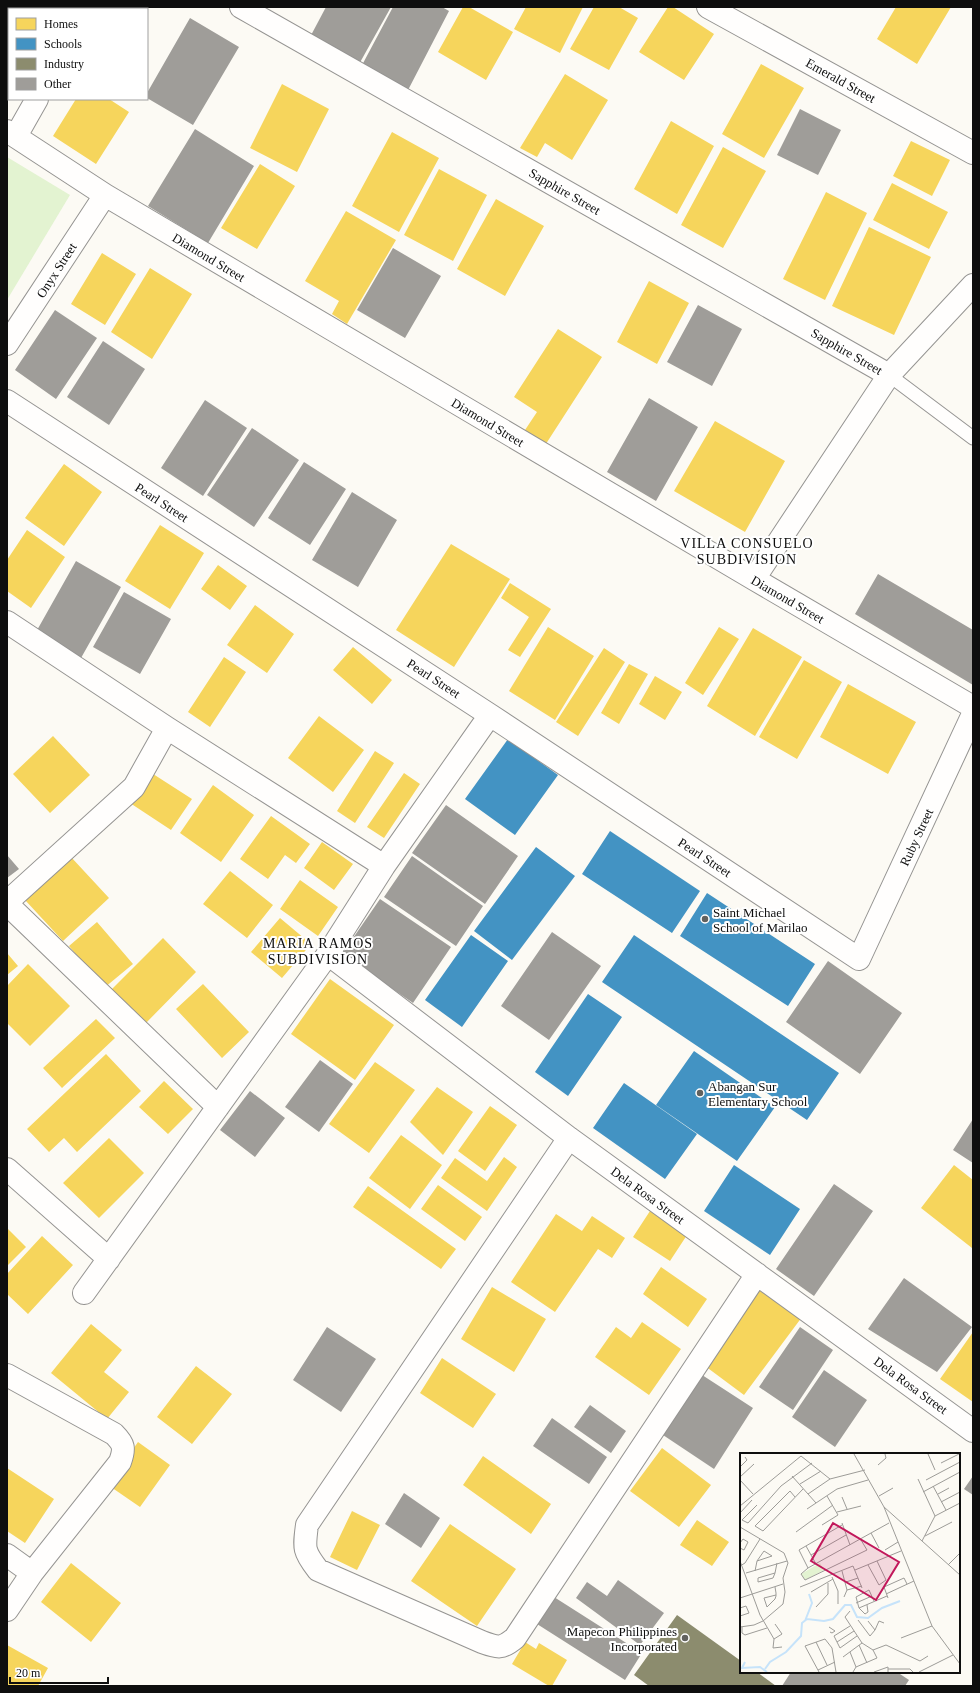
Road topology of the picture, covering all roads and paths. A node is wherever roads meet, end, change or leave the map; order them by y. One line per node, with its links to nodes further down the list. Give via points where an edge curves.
1 (241, 7): 9 (street, Sapphire Street)
2 (708, 7): 5 (street, Emerald Street)
3 (36, 100): 4 (street)
4 (12, 134): 6 (street, Diamond Street)
5 (973, 153)
6 (105, 195): 8 (street, Onyx Street); 12 (street, Diamond Street)
7 (973, 285): 9 (street)
8 (7, 344)
9 (889, 376): 11 (lane); 12 (street)
10 (7, 401): 16 (street, Pearl Street)
11 (973, 438)
12 (754, 579): 14 (street, Diamond Street)
13 (7, 622): 17 (street)
14 (973, 707)
15 (973, 714): 21 (street, Ruby Street)
16 (490, 715): 18 (street); 21 (street, Pearl Street)
17 (167, 728): 18 (street); 19 (street, via 134,787)
18 (384, 866): 20 (street)
19 (7, 903): 22 (street)
20 (328, 954): 22 (street); 23 (street, Dela Rosa Street)
21 (860, 959)
22 (218, 1108): 25 (street)
23 (569, 1138): 26 (street, Dela Rosa Street); 26 (street, via 307,1525 304,1542 307,1556 318,1570 482,1642 506,1646 515,1638)
24 (7, 1170): 25 (street)
25 (109, 1259): 27 (street)
26 (757, 1274): 29 (street, Dela Rosa Street)
27 (84, 1294)
28 (7, 1375): 31 (street, via 114,1434 122,1441 124,1452 120,1462)
29 (973, 1430)
30 (7, 1555): 31 (street)
31 (32, 1574): 32 (street)
32 (7, 1610)

